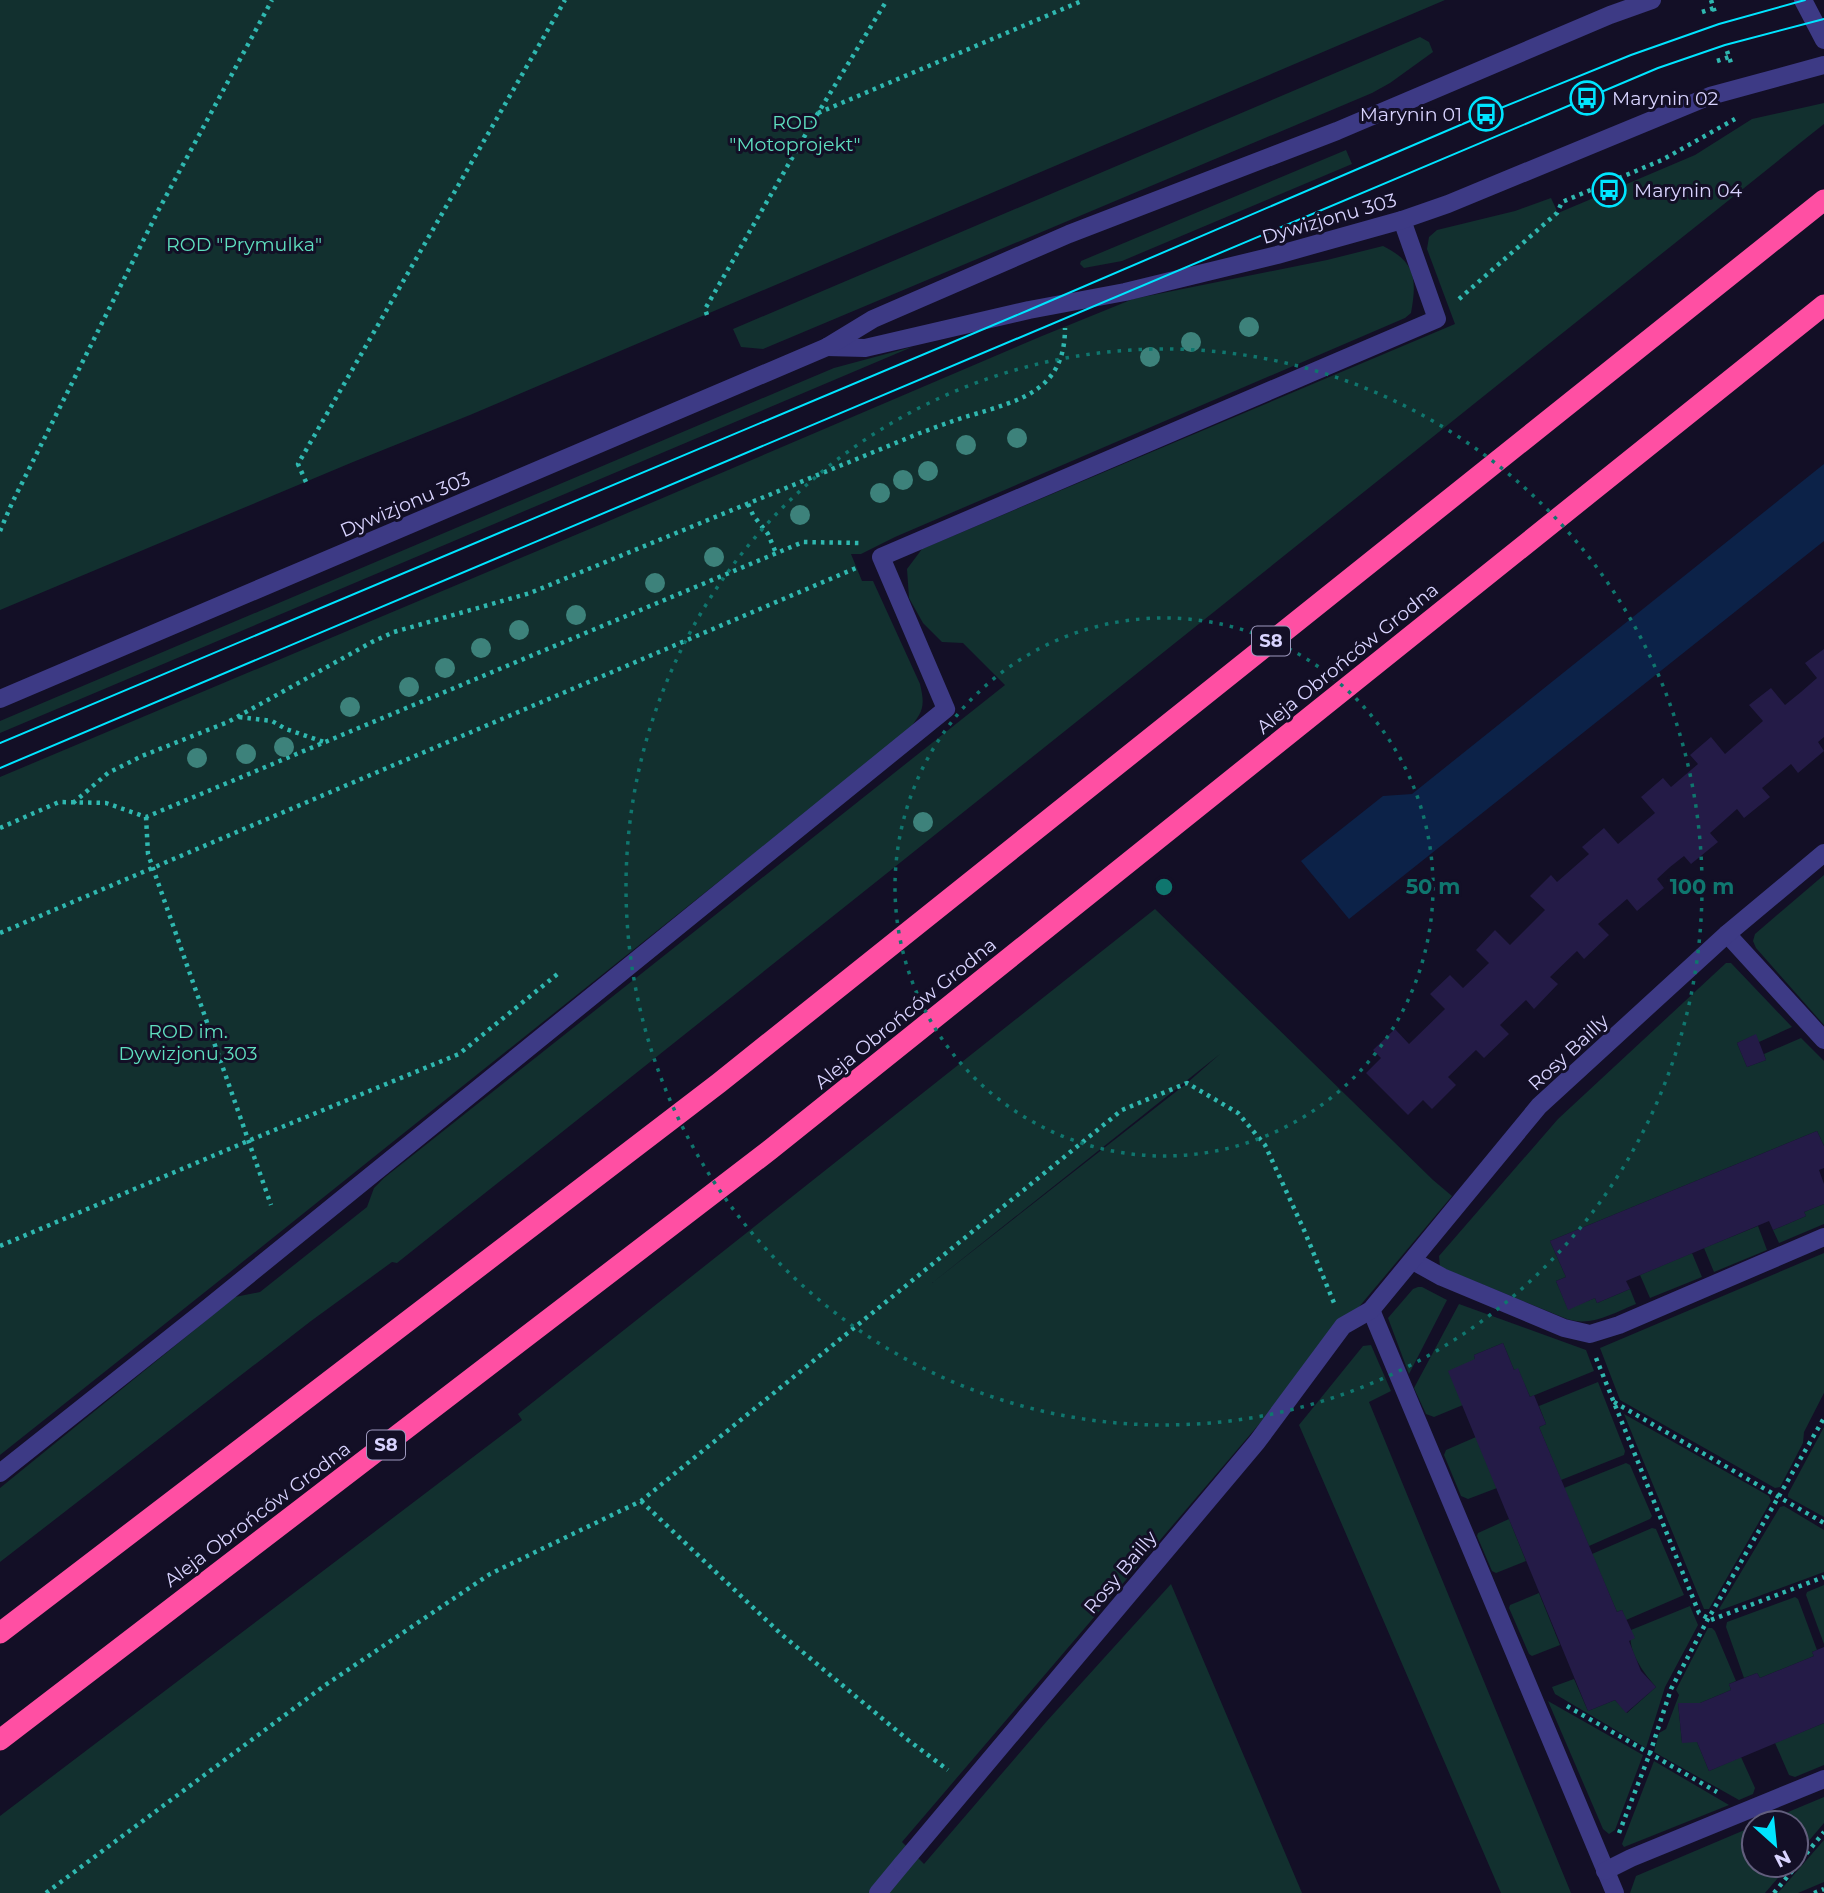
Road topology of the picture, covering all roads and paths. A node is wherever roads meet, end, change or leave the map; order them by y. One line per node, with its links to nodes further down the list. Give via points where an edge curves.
1 (272, 0): 28 (path, via 158,211)
2 (565, 0): 26 (path, via 298,464)
3 (887, 0): 17 (path)
4 (1084, 0): 17 (path)
5 (1652, 0): 25 (street, Dywizjonu 303, via 1337,131 1069,234 873,319)
6 (1711, 0): 8 (path)
7 (1803, 0): 11 (street)
8 (1714, 8): 9 (path); 10 (path)
9 (1702, 12)
10 (1716, 16)
11 (1824, 40)
12 (1727, 51): 13 (path)
13 (1729, 57): 14 (path); 16 (path)
14 (1717, 61)
15 (1824, 65): 20 (street, Dywizjonu 303, via 1710,96)
16 (1732, 68)
17 (818, 113): 23 (path, via 705,309)
18 (1746, 114): 24 (path, via 1661,160 1562,202 1557,213)
19 (1824, 200): 60 (highway, S8, via 719,1083)
20 (1402, 220): 21 (street, Dywizjonu 303, via 1277,255); 24 (street)
21 (1068, 303): 25 (street, Dywizjonu 303, via 864,348); 27 (path, via 1063,355 1051,377 1033,393 920,433)
22 (1824, 304): 62 (highway, Aleja Obrońców Grodna / S8, via 771,1149)
23 (707, 315)
24 (1437, 318): 30 (street)
25 (827, 347): 32 (street, Dywizjonu 303)
26 (306, 482)
27 (748, 504): 29 (path); 33 (path, via 530,593 394,632)
28 (0, 531)
29 (776, 553): 30 (path, via 803,542 858,542); 34 (path)
30 (881, 557): 54 (street, via 946,709)
31 (856, 568): 39 (path)
32 (0, 699)
33 (239, 716): 34 (path, via 272,721); 35 (path, via 119,767)
34 (325, 742): 36 (path)
35 (73, 803): 36 (path, via 106,803); 37 (path, via 60,802)
36 (146, 817): 39 (path, via 148,854)
37 (0, 828)
38 (1824, 853): 41 (street, Rosy Bailly)
39 (154, 868): 40 (path); 44 (path)
40 (0, 933)
41 (1727, 934): 43 (street); 48 (street, Rosy Bailly, via 1539,1106)
42 (560, 972): 44 (path, via 459,1054)
43 (1824, 1040)
44 (248, 1141): 45 (path); 47 (path)
45 (271, 1205)
46 (1824, 1237): 48 (street, via 1590,1334 1564,1328 1442,1278)
47 (0, 1246)
48 (1413, 1261): 49 (street, Rosy Bailly)
49 (1371, 1311): 50 (street, Rosy Bailly); 61 (street)
50 (1343, 1326): 56 (path, via 1265,1144 1238,1113 1187,1083 1122,1110); 65 (street, Rosy Bailly, via 1257,1442)
51 (1595, 1354): 52 (path)
52 (1613, 1401): 55 (path); 59 (path, via 1699,1613)
53 (1824, 1418): 55 (path)
54 (0, 1473)
55 (1779, 1497): 57 (path); 59 (path)
56 (641, 1501): 65 (path, via 781,1634); 72 (path, via 490,1574 324,1686)
57 (1824, 1522)
58 (1824, 1577): 59 (path)
59 (1708, 1619): 63 (path, via 1671,1689)
60 (0, 1633)
61 (1533, 1697): 63 (path, via 1543,1692); 70 (street)
62 (0, 1740)
63 (1650, 1753): 66 (path); 70 (path)
64 (1824, 1779): 67 (street)
65 (969, 1785): 73 (street, Rosy Bailly)
66 (1746, 1809)
67 (1750, 1809)
68 (1740, 1813): 70 (street)
69 (1824, 1832): 75 (path)
70 (1605, 1871): 74 (street)
71 (1824, 1889): 76 (path)
72 (46, 1893)
73 (878, 1893)
74 (1615, 1893)
75 (1774, 1893)
76 (1814, 1893)

